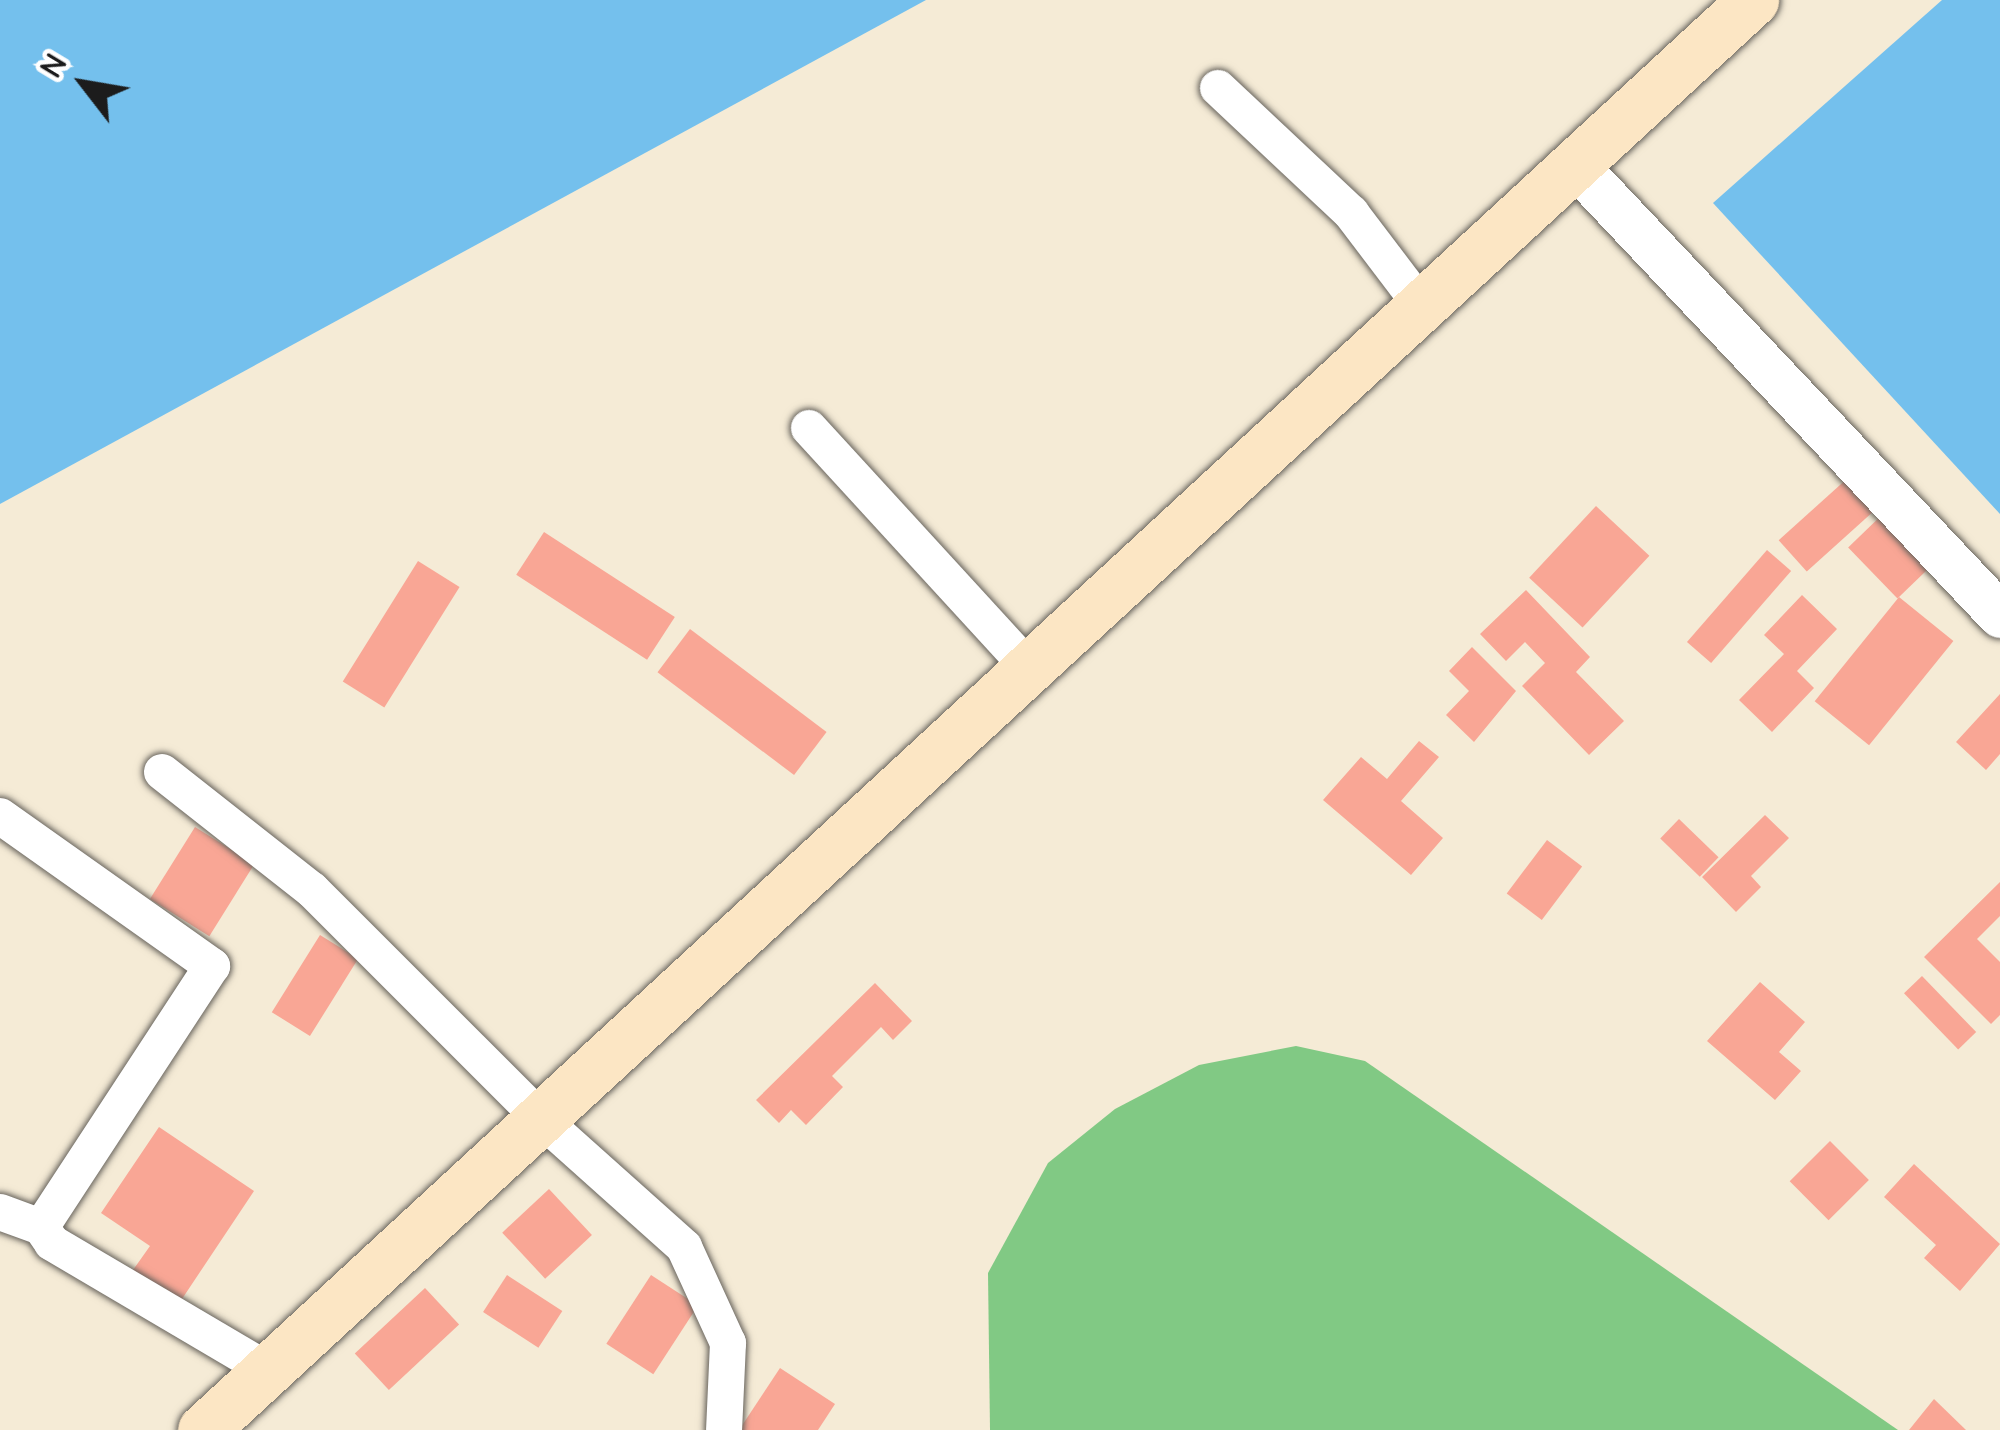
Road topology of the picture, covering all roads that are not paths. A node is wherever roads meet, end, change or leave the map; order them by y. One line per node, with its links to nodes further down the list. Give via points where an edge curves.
1 (1753, 0): 3 (main road)
2 (1218, 88): 4 (street, via 1351,213)
3 (1577, 167): 4 (main road); 6 (street)
4 (1423, 308): 7 (main road)
5 (808, 428): 7 (street)
6 (2000, 615)
7 (1030, 670): 10 (main road)
8 (162, 772): 10 (street, via 312,890)
9 (0, 816): 12 (street, via 212,966)
10 (541, 1119): 13 (main road); 15 (street, via 684,1247 728,1342)
11 (0, 1212): 12 (street)
12 (41, 1227): 13 (street, via 52,1243)
13 (268, 1370): 14 (main road)
14 (203, 1430)
15 (724, 1430)

